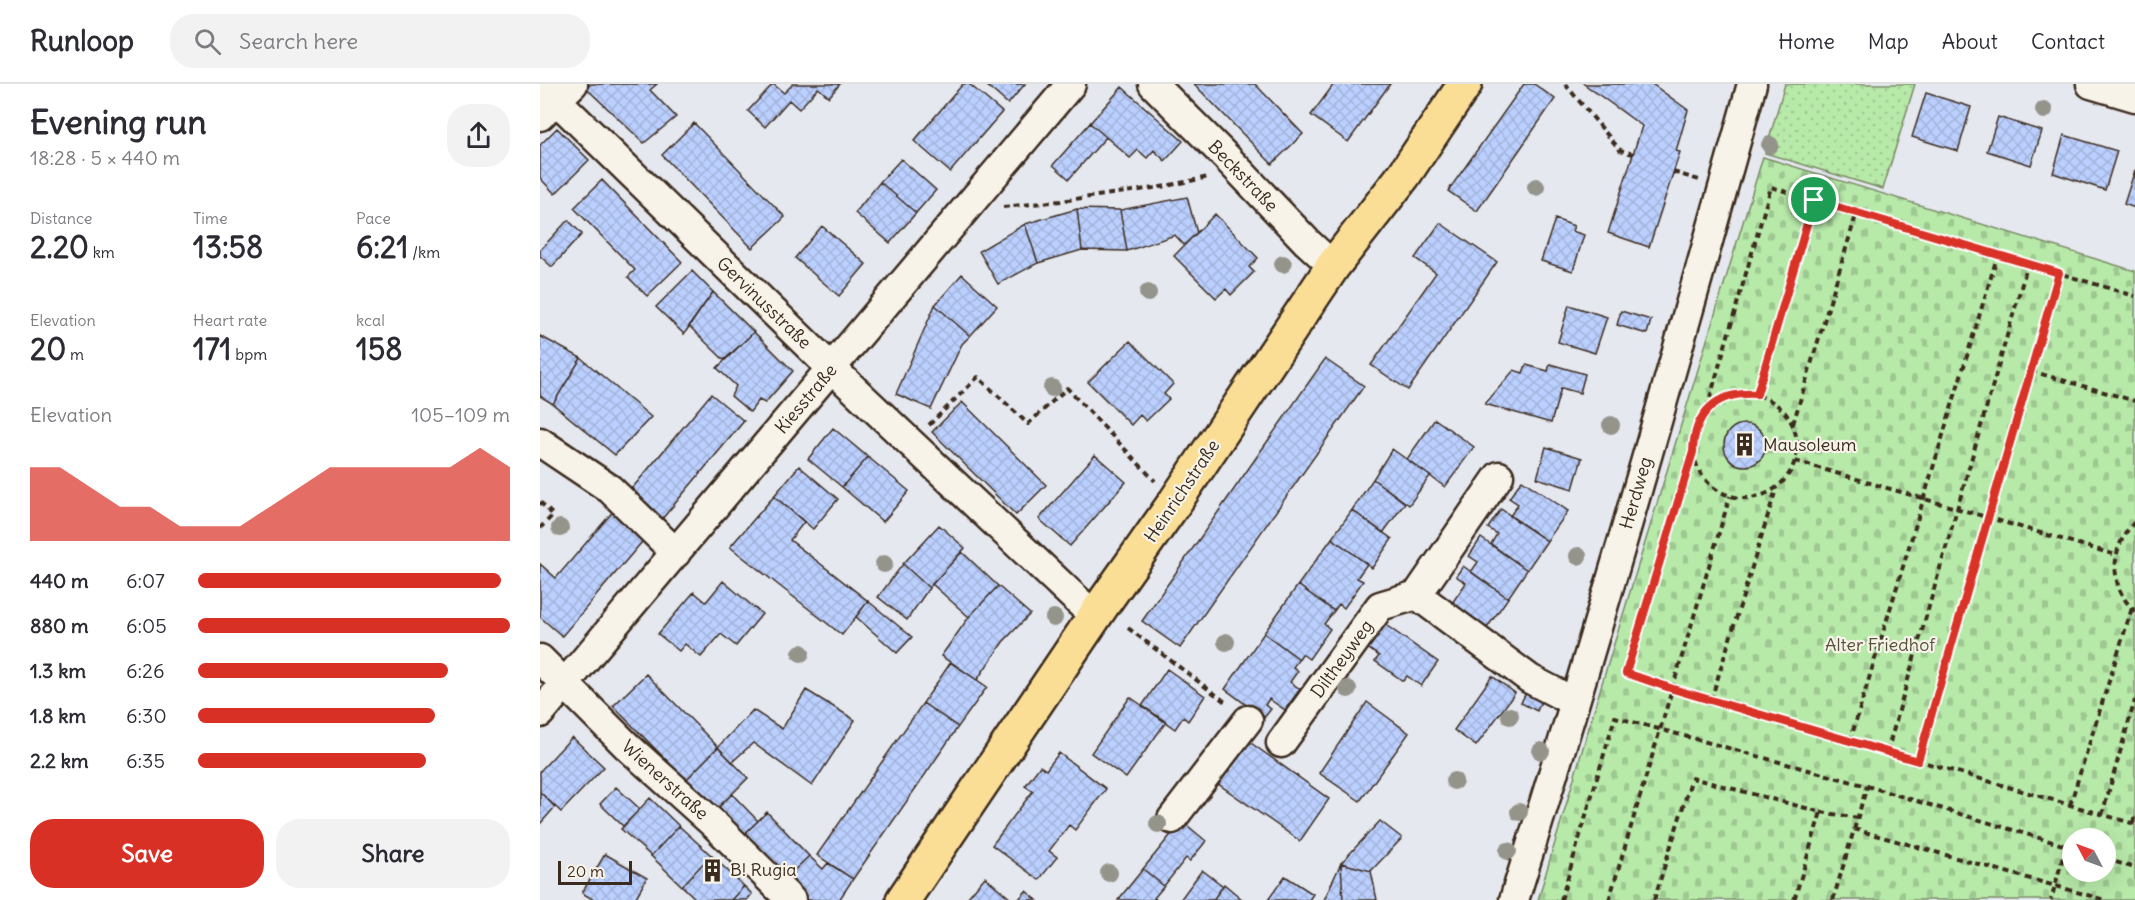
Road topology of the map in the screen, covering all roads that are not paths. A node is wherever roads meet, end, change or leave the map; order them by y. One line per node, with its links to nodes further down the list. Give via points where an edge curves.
1 (1071, 84): 9 (street, Kiesstraße)
2 (1153, 84): 8 (street, Beckstraße)
3 (1465, 84): 8 (main road, Heinrichstraße, via 1404,175)
4 (1752, 84): 17 (street, Herdweg, via 1699,280)
5 (2091, 84): 7 (street)
6 (552, 96): 9 (street, Gervinusstraße)
7 (2135, 97)
8 (1333, 266): 14 (main road, Heinrichstraße)
9 (832, 369): 12 (street, Kiesstraße); 14 (street, Gervinusstraße)
10 (540, 442): 12 (street, via 610,489)
11 (1499, 476): 13 (street)
12 (676, 553): 16 (street, Kiesstraße)
13 (1417, 595): 17 (street, via 1530,679); 20 (street, Diltheyweg, via 1380,606)
14 (1095, 617): 23 (main road, Heinrichstraße)
15 (540, 659): 16 (street, Wienerstraße)
16 (565, 683): 18 (street, Kiesstraße); 22 (street, Wienerstraße, via 627,747)
17 (1574, 702): 24 (street, Herdweg)
18 (540, 714)
19 (1248, 720): 21 (street)
20 (1281, 743)
21 (1172, 819)
22 (791, 900)
23 (903, 900)
24 (1514, 900)

